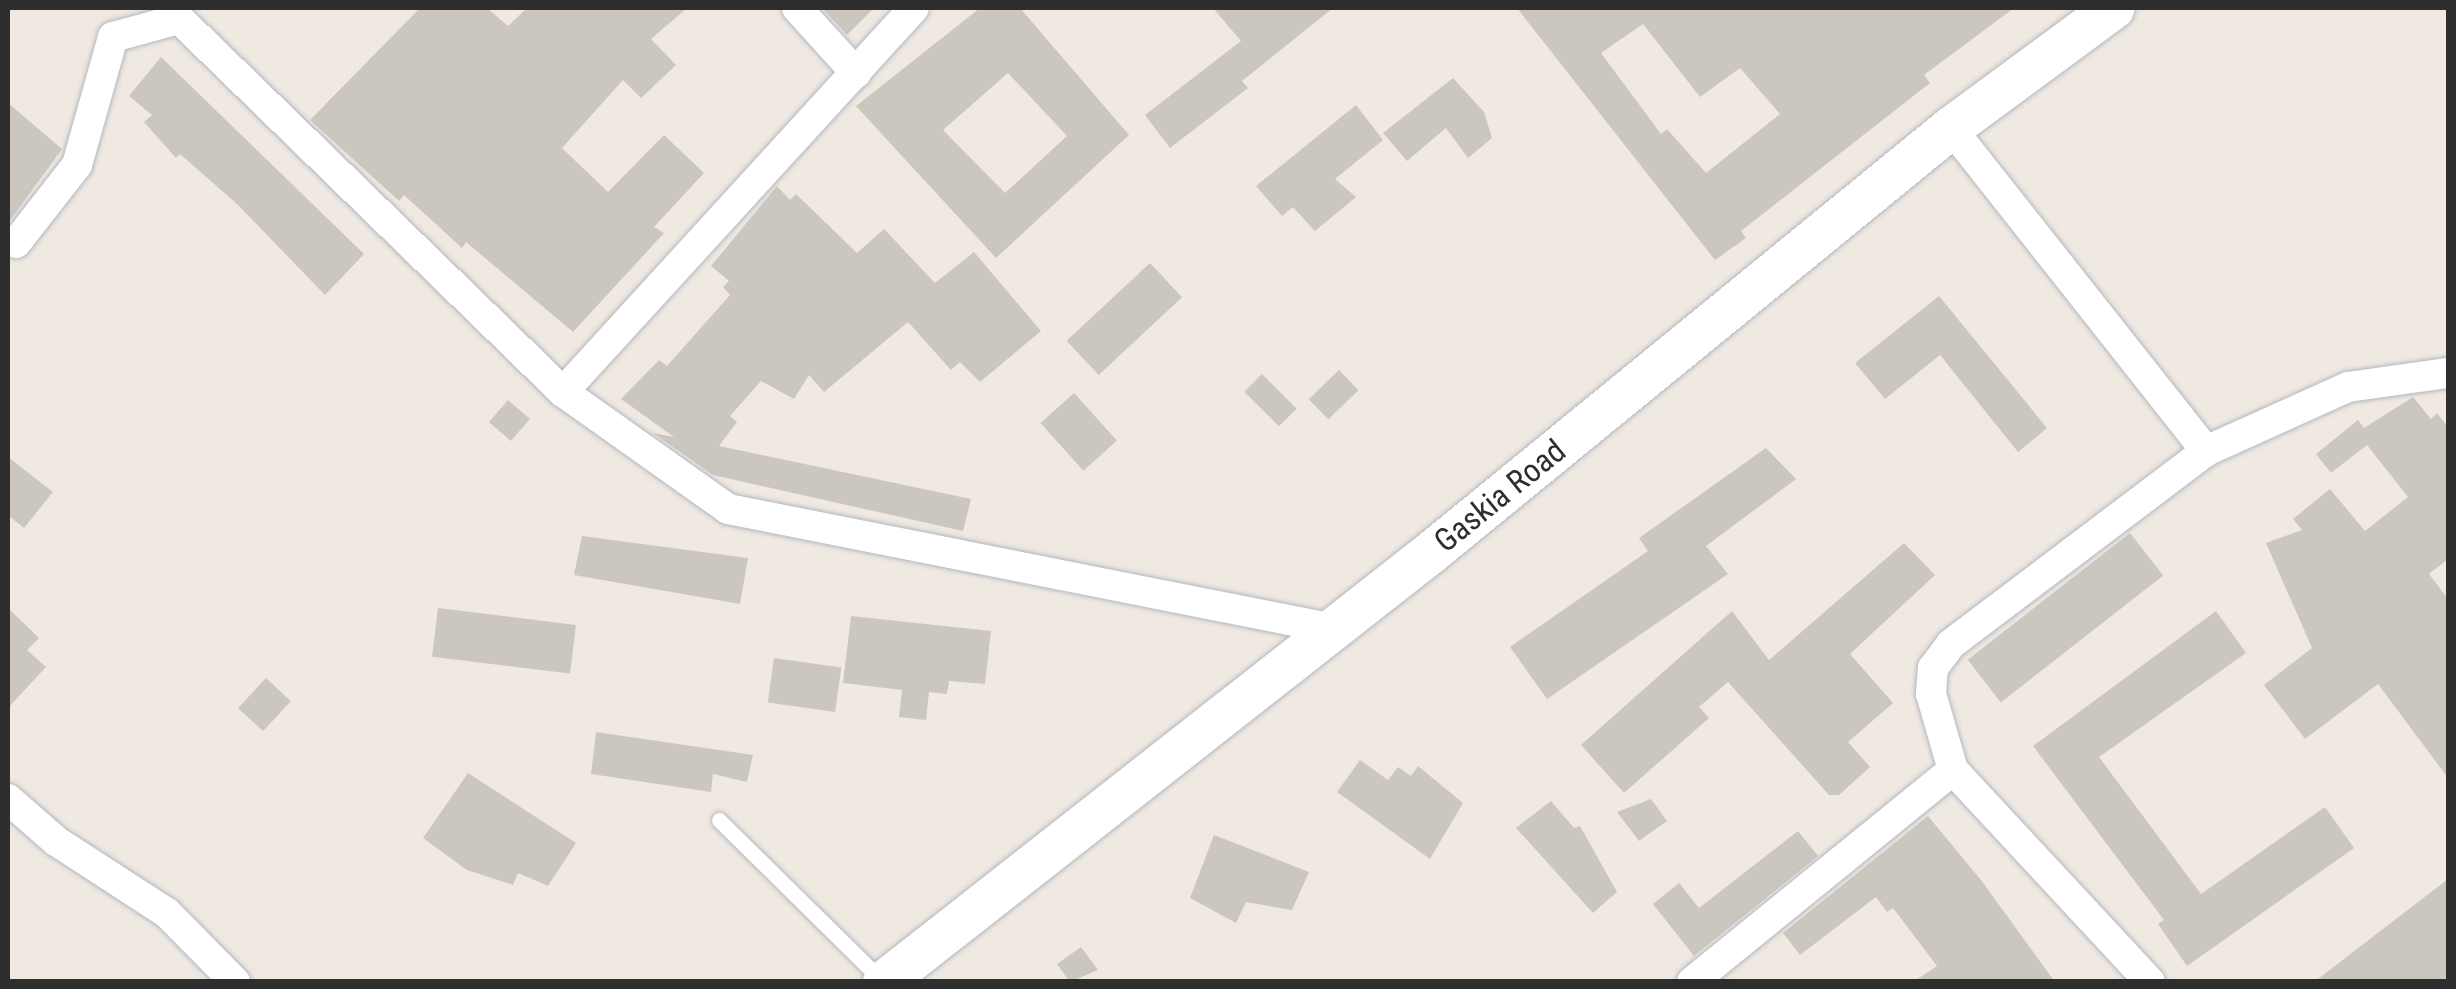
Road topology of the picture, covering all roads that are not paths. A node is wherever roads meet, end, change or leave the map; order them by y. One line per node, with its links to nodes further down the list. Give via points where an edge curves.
1 (796, 8): 5 (street)
2 (914, 8): 5 (street)
3 (2114, 8): 6 (main road, Gaskia Road)
4 (173, 13): 7 (street, via 113,37 77,164); 9 (street)
5 (856, 72): 9 (street)
6 (1951, 128): 10 (street); 11 (main road, Gaskia Road)
7 (16, 243)
8 (2448, 373): 10 (street, via 2348,387)
9 (564, 392): 11 (street, via 728,509)
10 (2206, 450): 12 (street, via 1951,644 1932,668 1931,694)
11 (1334, 629): 16 (main road, Gaskia Road)
12 (1954, 770): 17 (street); 18 (street)
13 (8, 799): 15 (street, via 56,841 167,913)
14 (719, 820): 16 (lane)
15 (235, 982)
16 (883, 982)
17 (1692, 982)
18 (2150, 982)

